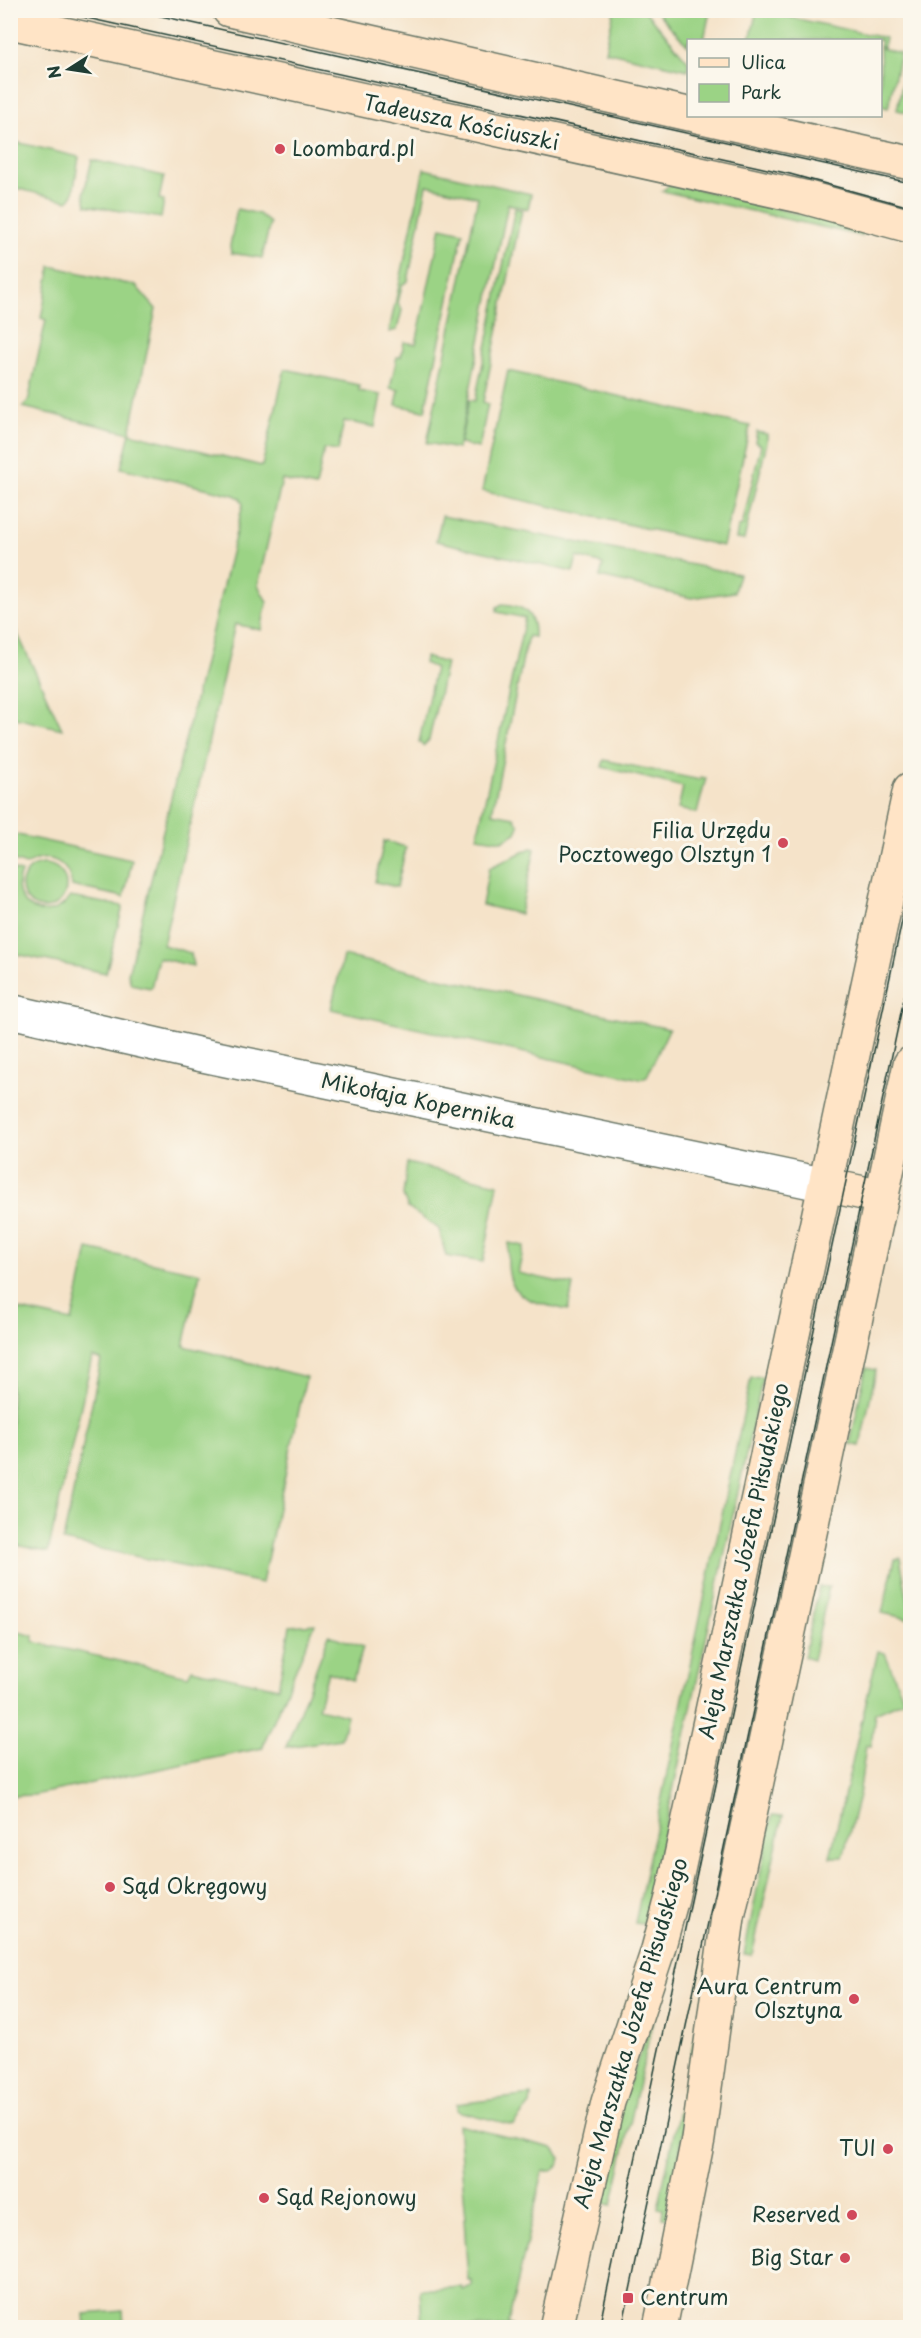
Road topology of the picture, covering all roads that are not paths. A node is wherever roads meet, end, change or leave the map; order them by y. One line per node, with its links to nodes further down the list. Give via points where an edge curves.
1 (229, 10): 3 (street)
2 (10, 22): 6 (street, Tadeusza Kościuszki, via 815,200)
3 (687, 114)
4 (702, 117): 5 (street)
5 (910, 163)
6 (910, 226)
7 (910, 789): 10 (street, Aleja Marszałka Józefa Piłsudskiego)
8 (10, 1011): 10 (street, Mikołaja Kopernika)
9 (910, 1064): 11 (street)
10 (826, 1185): 11 (street); 12 (street, Aleja Marszałka Józefa Piłsudskiego, via 672,1898 608,2102)
11 (882, 1197): 13 (street, via 728,1917 698,2139)
12 (556, 2328)
13 (660, 2328)

